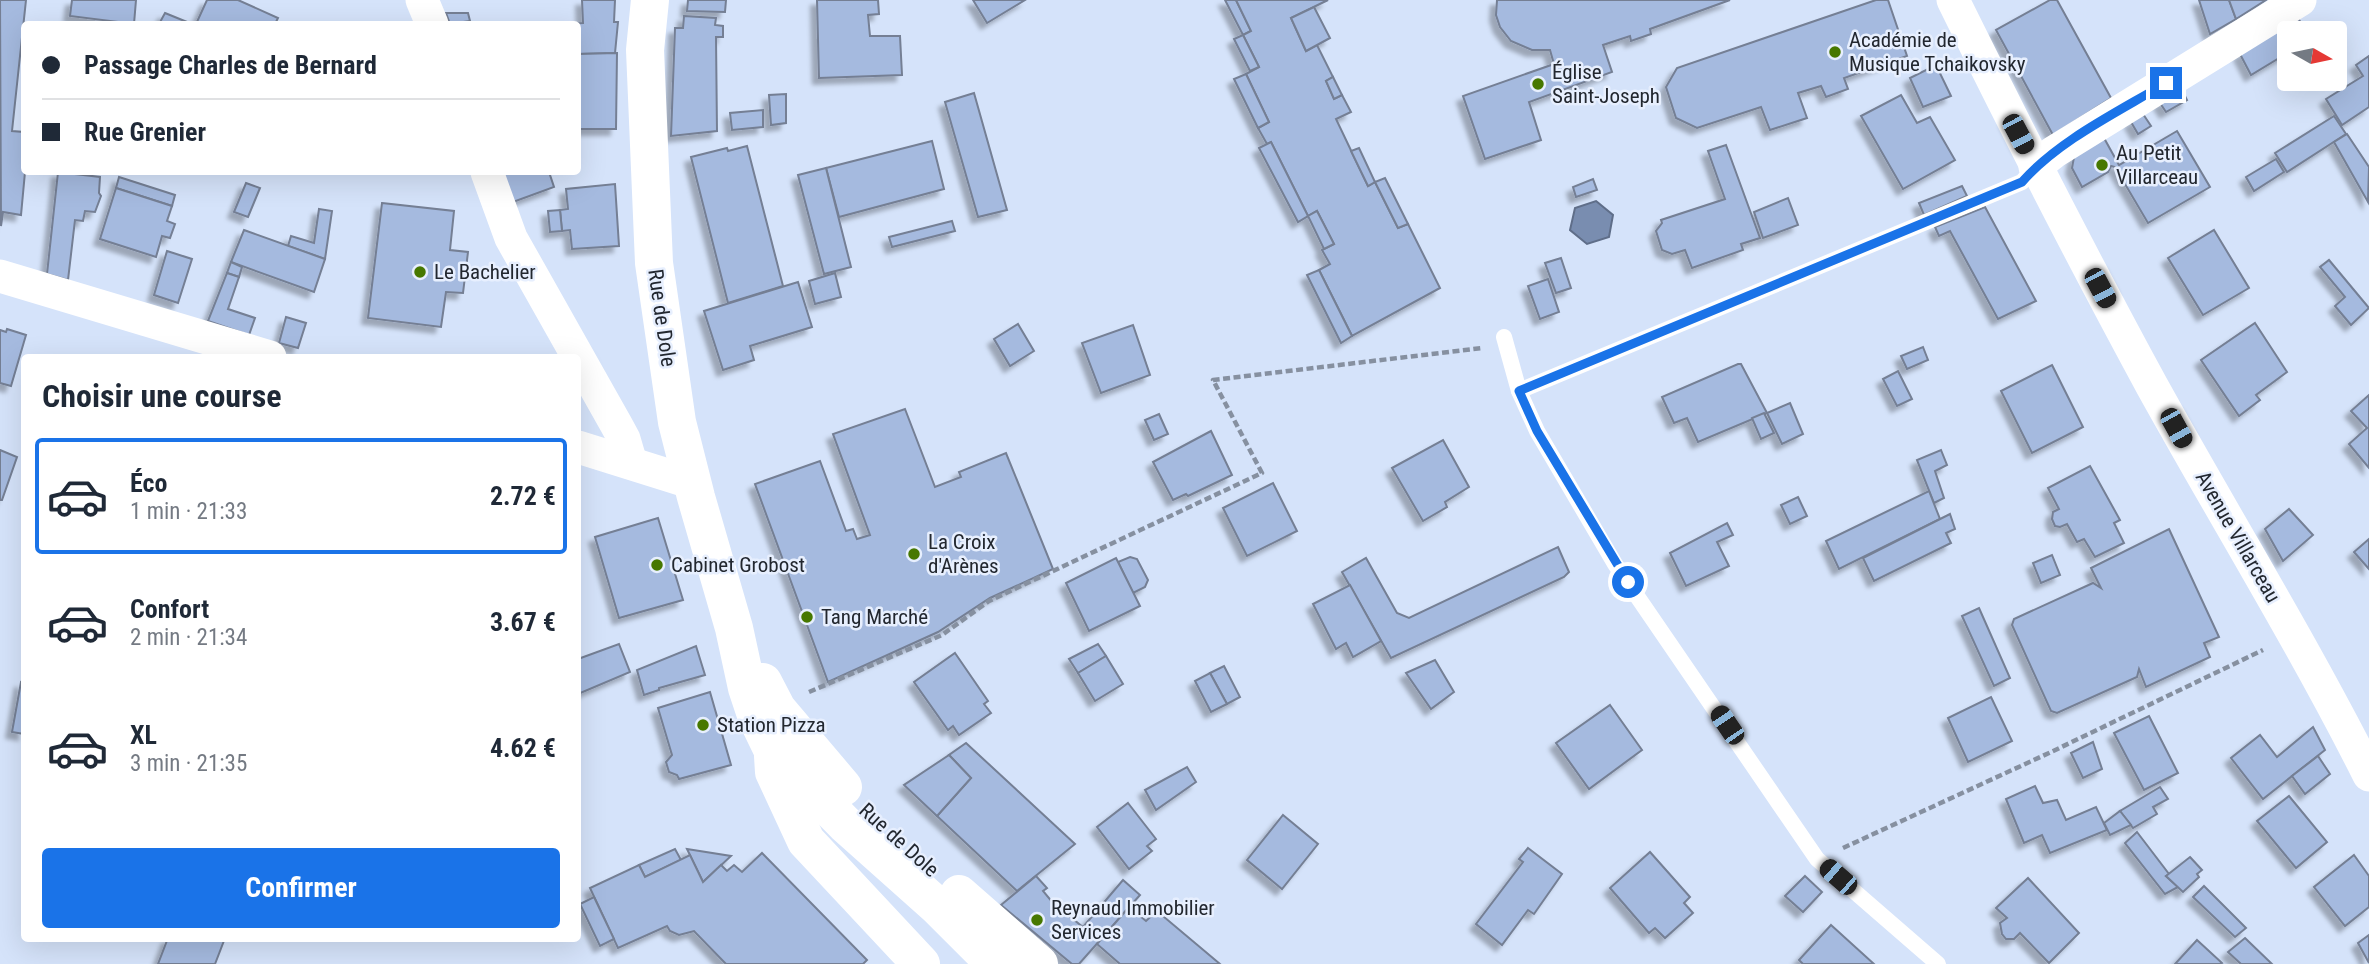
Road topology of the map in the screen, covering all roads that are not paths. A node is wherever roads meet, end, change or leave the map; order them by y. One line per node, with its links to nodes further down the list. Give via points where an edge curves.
1 (422, 0): 5 (street)
2 (650, 0): 16 (main road, Rue de Dole, via 645,50 654,263 677,422)
3 (1953, 0): 6 (street, Avenue Villarceau)
4 (2300, 0): 6 (street)
5 (431, 21)
6 (2035, 167): 13 (lane, via 2022,182); 19 (street, Avenue Villarceau)
7 (488, 175): 11 (street, via 511,238)
8 (0, 276): 10 (street)
9 (1506, 341): 13 (lane)
10 (260, 354)
11 (576, 354)
12 (581, 362): 15 (street, via 624,439)
13 (1519, 391): 23 (lane, via 1537,431 1615,564 1818,859)
14 (581, 448): 15 (street)
15 (631, 463): 16 (street)
16 (693, 483): 17 (main road, Rue de Dole)
17 (734, 628): 18 (main road, Rue de Dole, via 747,688); 22 (main road, Rue de Dole, via 777,709 819,761 872,819)
18 (773, 751): 20 (main road, via 774,772 806,841); 21 (main road, Rue de Dole)
19 (2369, 775)
20 (921, 964)
21 (995, 964)
22 (1039, 964)
23 (1938, 964)

